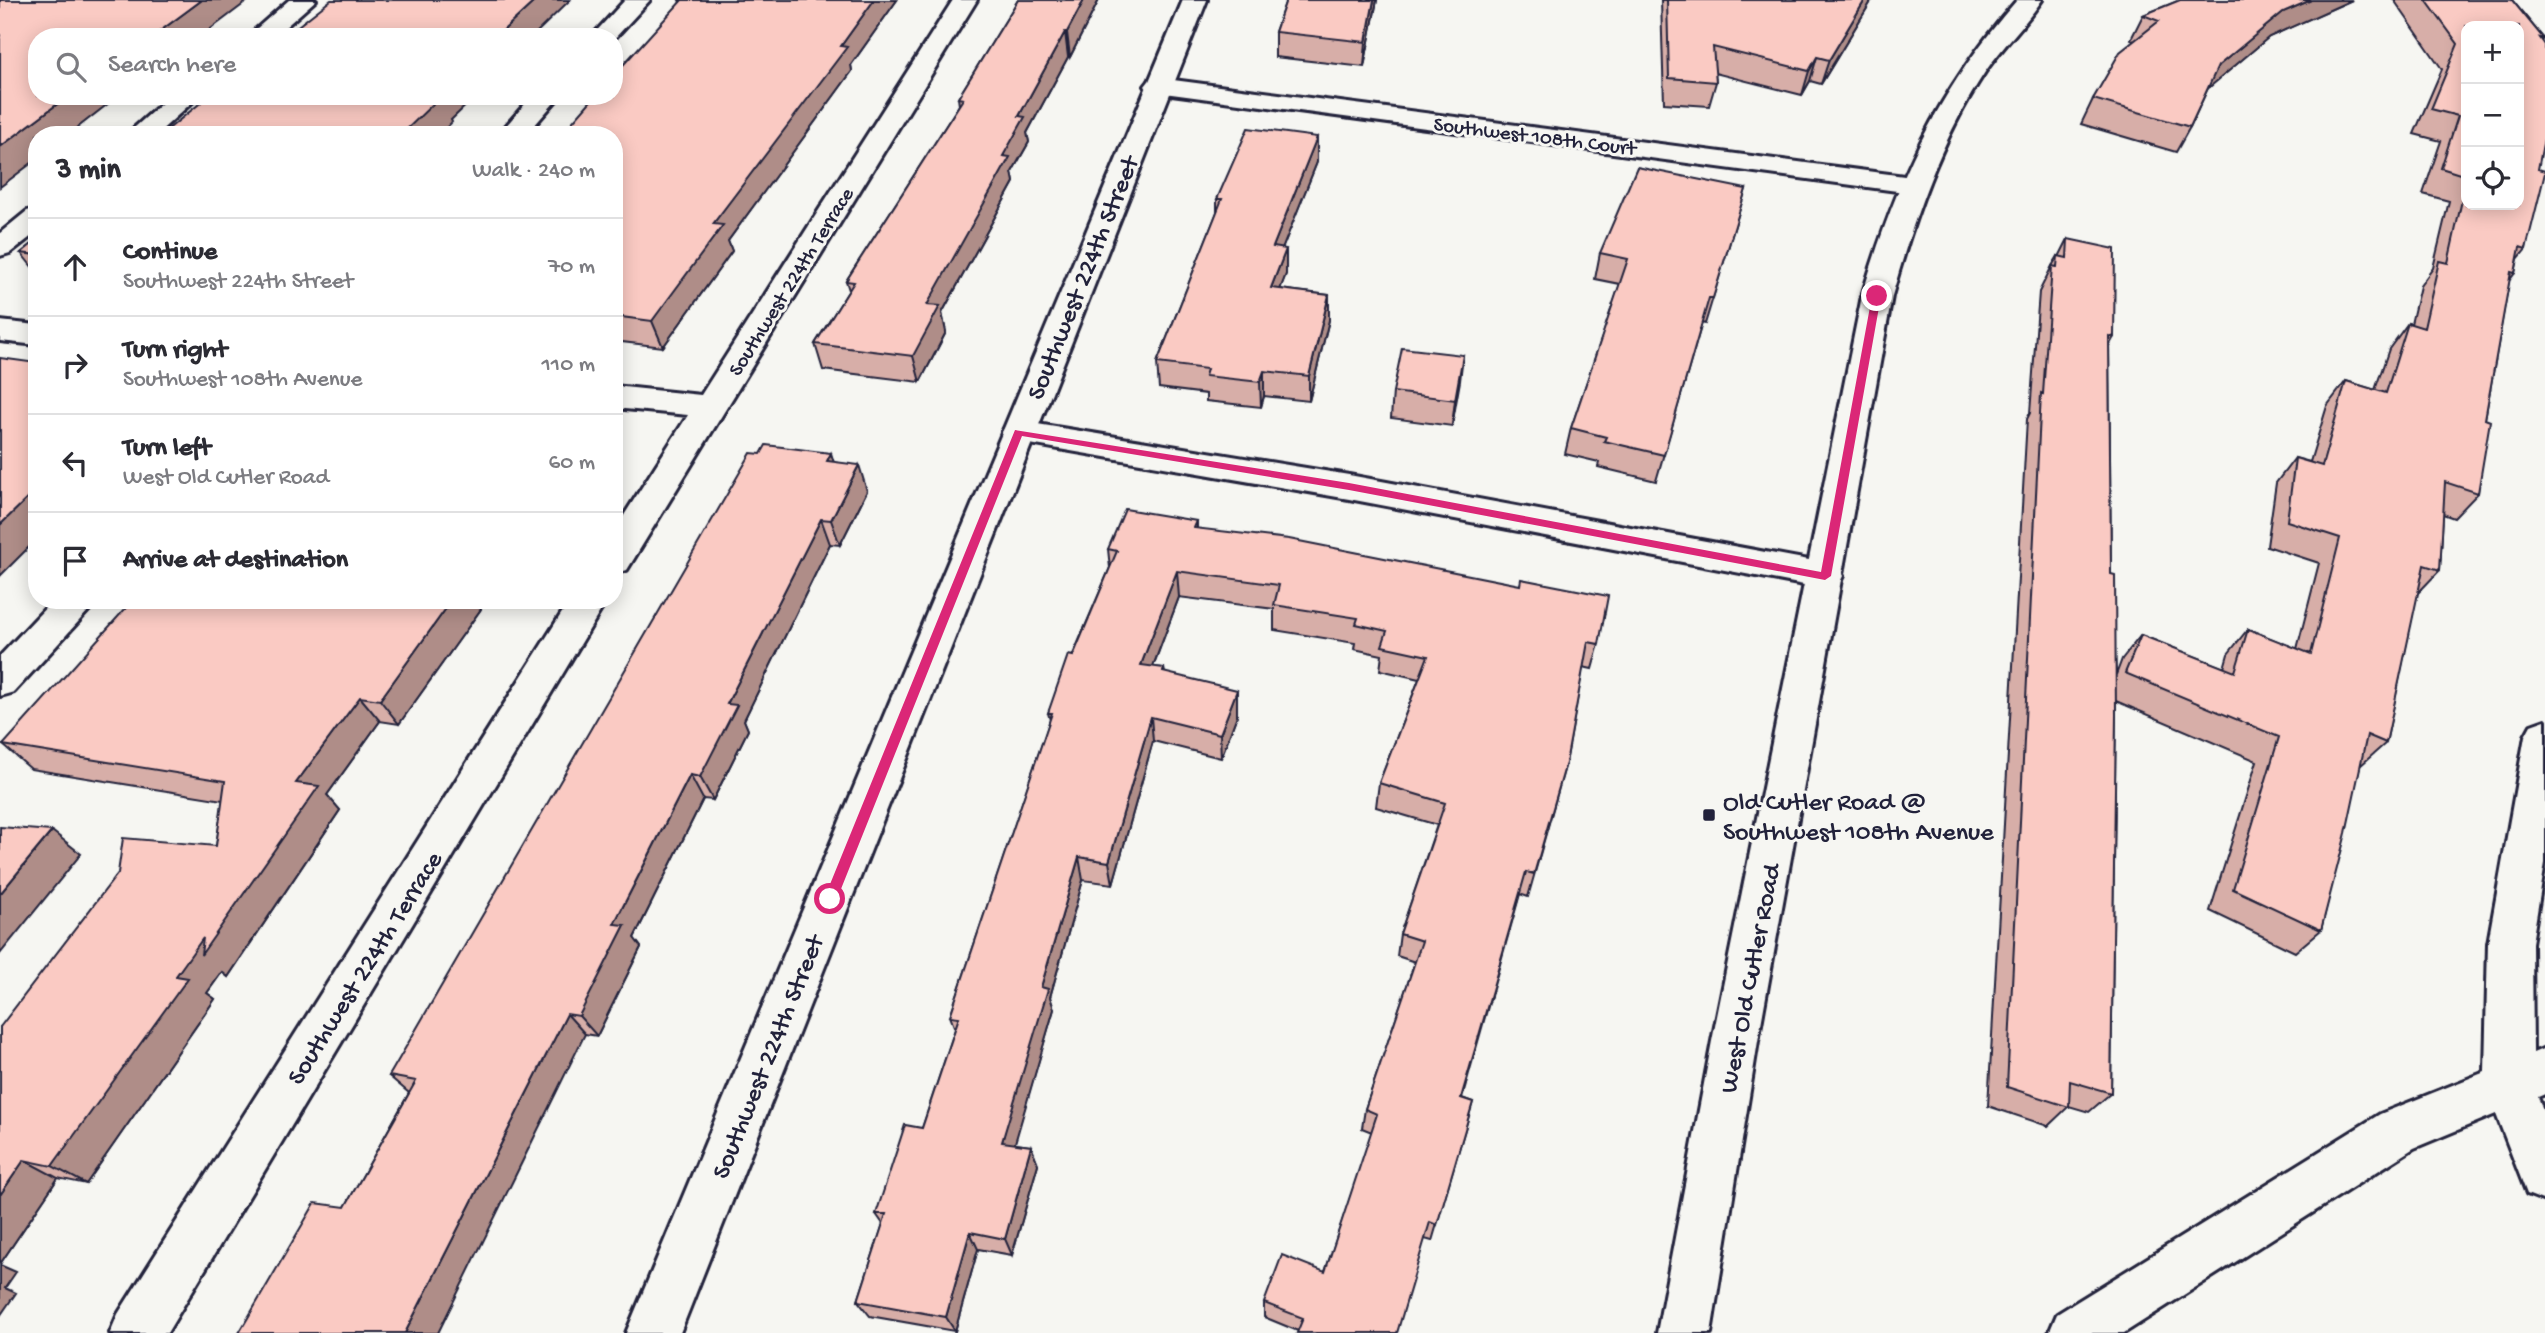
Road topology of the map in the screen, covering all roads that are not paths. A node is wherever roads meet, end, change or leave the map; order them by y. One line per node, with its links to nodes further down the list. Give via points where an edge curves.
1 (304, 0): 6 (street)
2 (638, 0): 7 (street)
3 (965, 0): 19 (street, Southwest 224th Terrace)
4 (1195, 0): 8 (street, Southwest 224th Street)
5 (2031, 0): 13 (street, West Old Cutler Road, via 1989,46 1963,84)
6 (270, 28)
7 (612, 28)
8 (1158, 86): 13 (street, Southwest 108th Court); 20 (street, Southwest 224th Street)
9 (175, 105): 11 (street)
10 (539, 105): 12 (street)
11 (150, 126)
12 (519, 126)
13 (1912, 185): 22 (street, West Old Cutler Road, via 1877,296)
14 (28, 225): 15 (street)
15 (0, 247)
16 (0, 331): 17 (street)
17 (28, 334)
18 (623, 398): 19 (street)
19 (712, 407): 21 (street, Southwest 224th Terrace)
20 (1019, 432): 22 (street, via 1349,487); 30 (street, Southwest 224th Street)
21 (623, 547)
22 (1825, 576): 31 (street, West Old Cutler Road)
23 (68, 609): 25 (street)
24 (583, 609): 29 (street, Southwest 224th Terrace)
25 (0, 681)
26 (2545, 736): 27 (street, via 2510,943)
27 (2527, 1078): 28 (street); 32 (street, via 2397,1131)
28 (2545, 1175)
29 (136, 1333)
30 (653, 1333)
31 (1684, 1333)
32 (2076, 1333)

